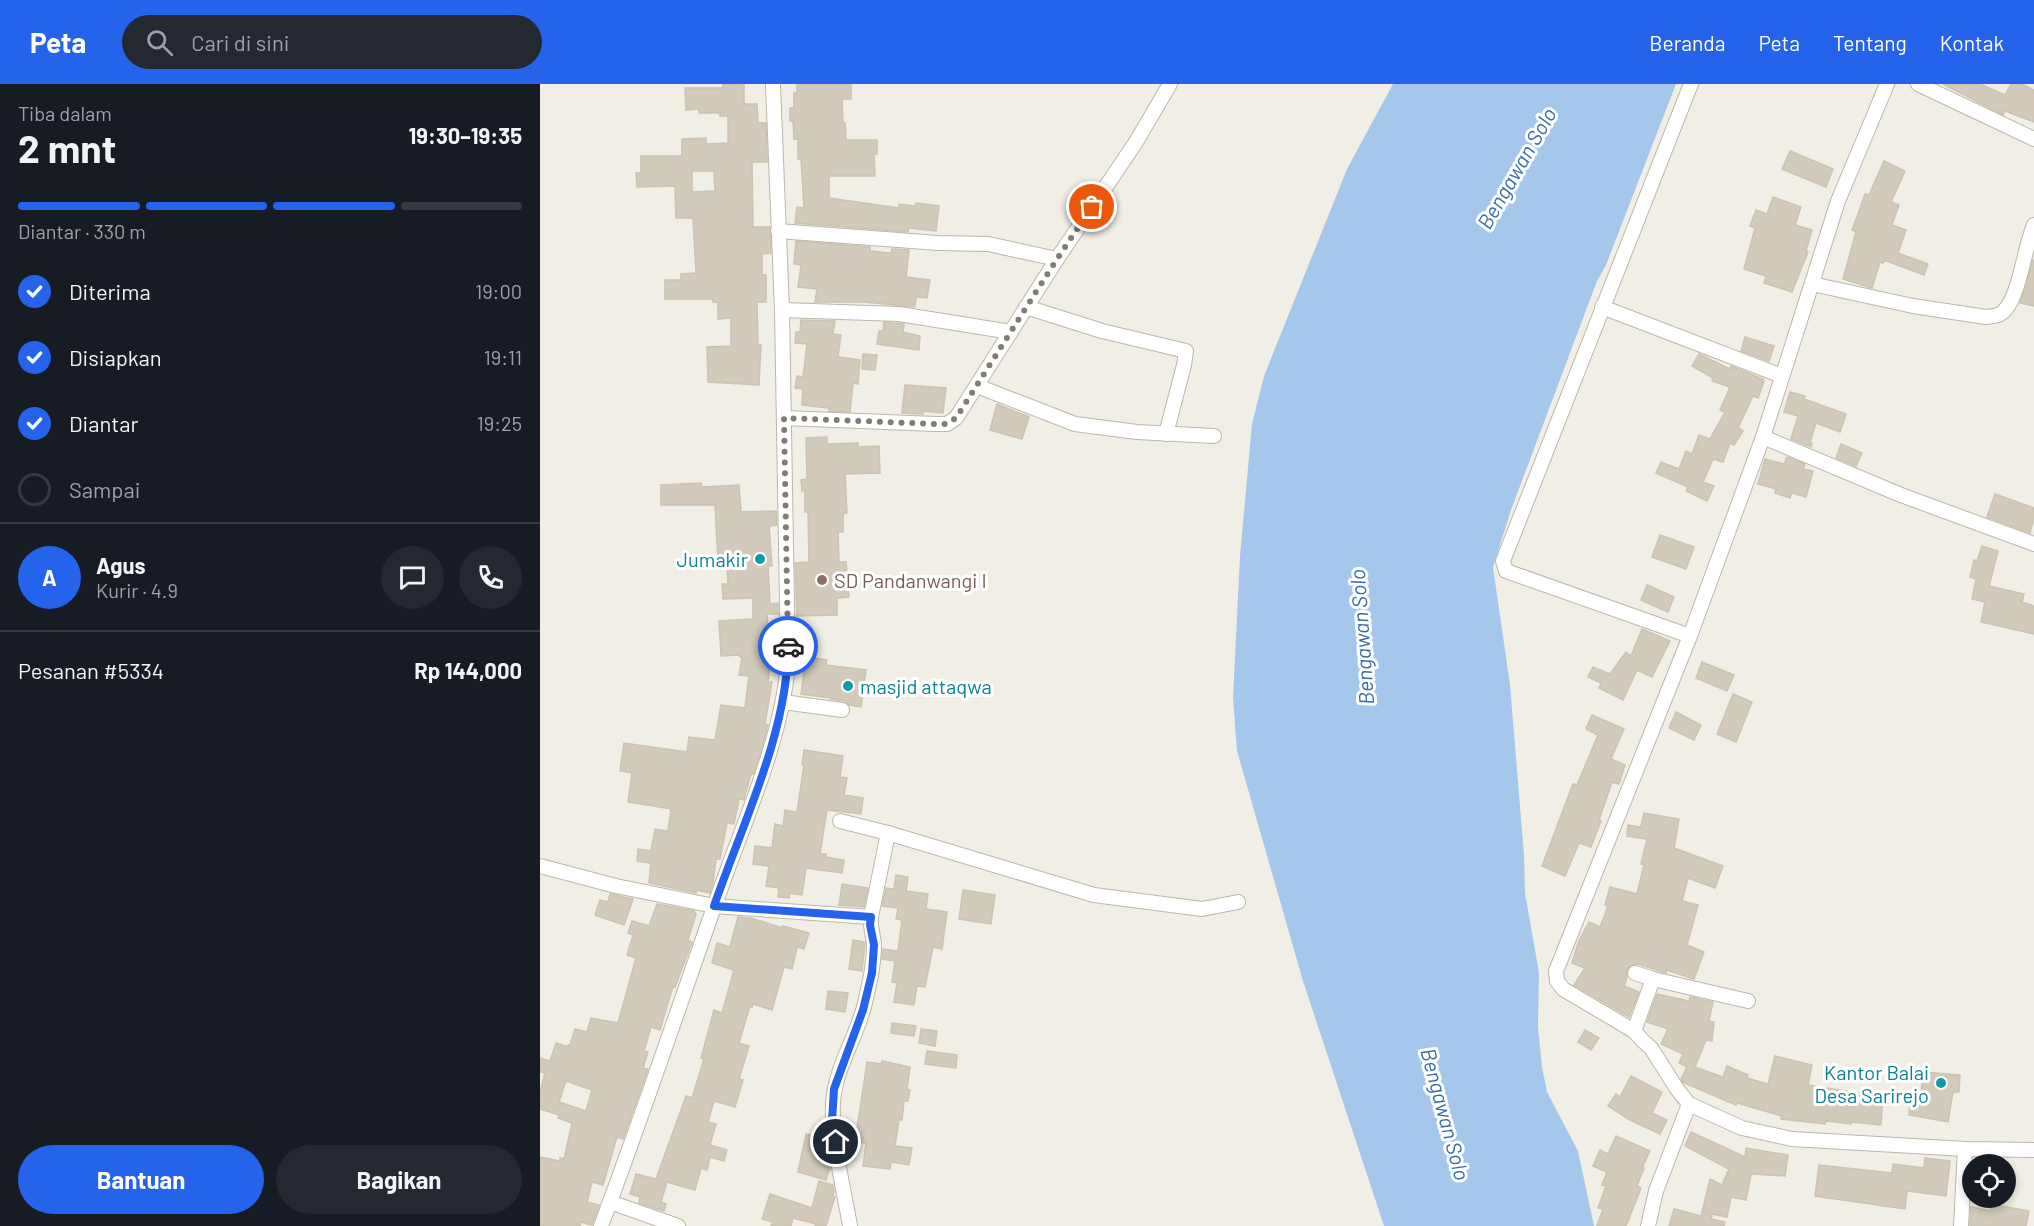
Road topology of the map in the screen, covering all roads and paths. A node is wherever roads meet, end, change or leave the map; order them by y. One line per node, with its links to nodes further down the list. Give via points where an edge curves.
1 (774, 84): 8 (street)
2 (1170, 84): 9 (street)
3 (1691, 84): 12 (street)
4 (1887, 84): 10 (street, via 1838,201)
5 (1918, 84): 6 (street)
6 (2034, 139)
7 (2034, 225): 10 (street, via 2012,299 1997,316 1913,306)
8 (778, 231): 9 (street, via 988,244); 13 (street)
9 (1057, 259): 11 (street)
10 (1812, 284): 15 (street)
11 (1026, 307): 14 (street); 18 (street, via 1185,351)
12 (1602, 308): 15 (street); 22 (street, via 1504,566 1510,572)
13 (782, 310): 14 (street, via 899,314); 17 (street)
14 (1011, 332): 16 (street)
15 (1782, 376): 20 (street)
16 (977, 386): 17 (street, via 956,418 947,424); 18 (street, via 1075,424)
17 (784, 418): 23 (street, via 788,666)
18 (1166, 434): 19 (street)
19 (1214, 436)
20 (1763, 437): 21 (street, via 1901,495); 22 (street)
21 (2034, 544)
22 (1690, 636): 34 (street, via 1556,971 1563,989)
23 (783, 702): 24 (street); 29 (street, via 756,794)
24 (842, 710)
25 (840, 821): 26 (street)
26 (888, 833): 28 (street, via 1094,895 1202,909); 30 (street)
27 (540, 866): 29 (street)
28 (1238, 902)
29 (714, 906): 30 (street); 38 (street)
30 (871, 917): 41 (street, via 872,973 833,1100 832,1121)
31 (1635, 973): 32 (street)
32 (1653, 979): 33 (street); 34 (street)
33 (1748, 1001)
34 (1634, 1031): 35 (street, via 1651,1048)
35 (1689, 1104): 36 (street, via 1742,1128 1792,1139); 42 (street, via 1656,1191)
36 (1965, 1149): 37 (street); 43 (street)
37 (2034, 1150)
38 (610, 1202): 39 (street); 40 (street)
39 (601, 1226)
40 (678, 1226)
41 (850, 1226)
42 (1648, 1226)
43 (1961, 1226)

